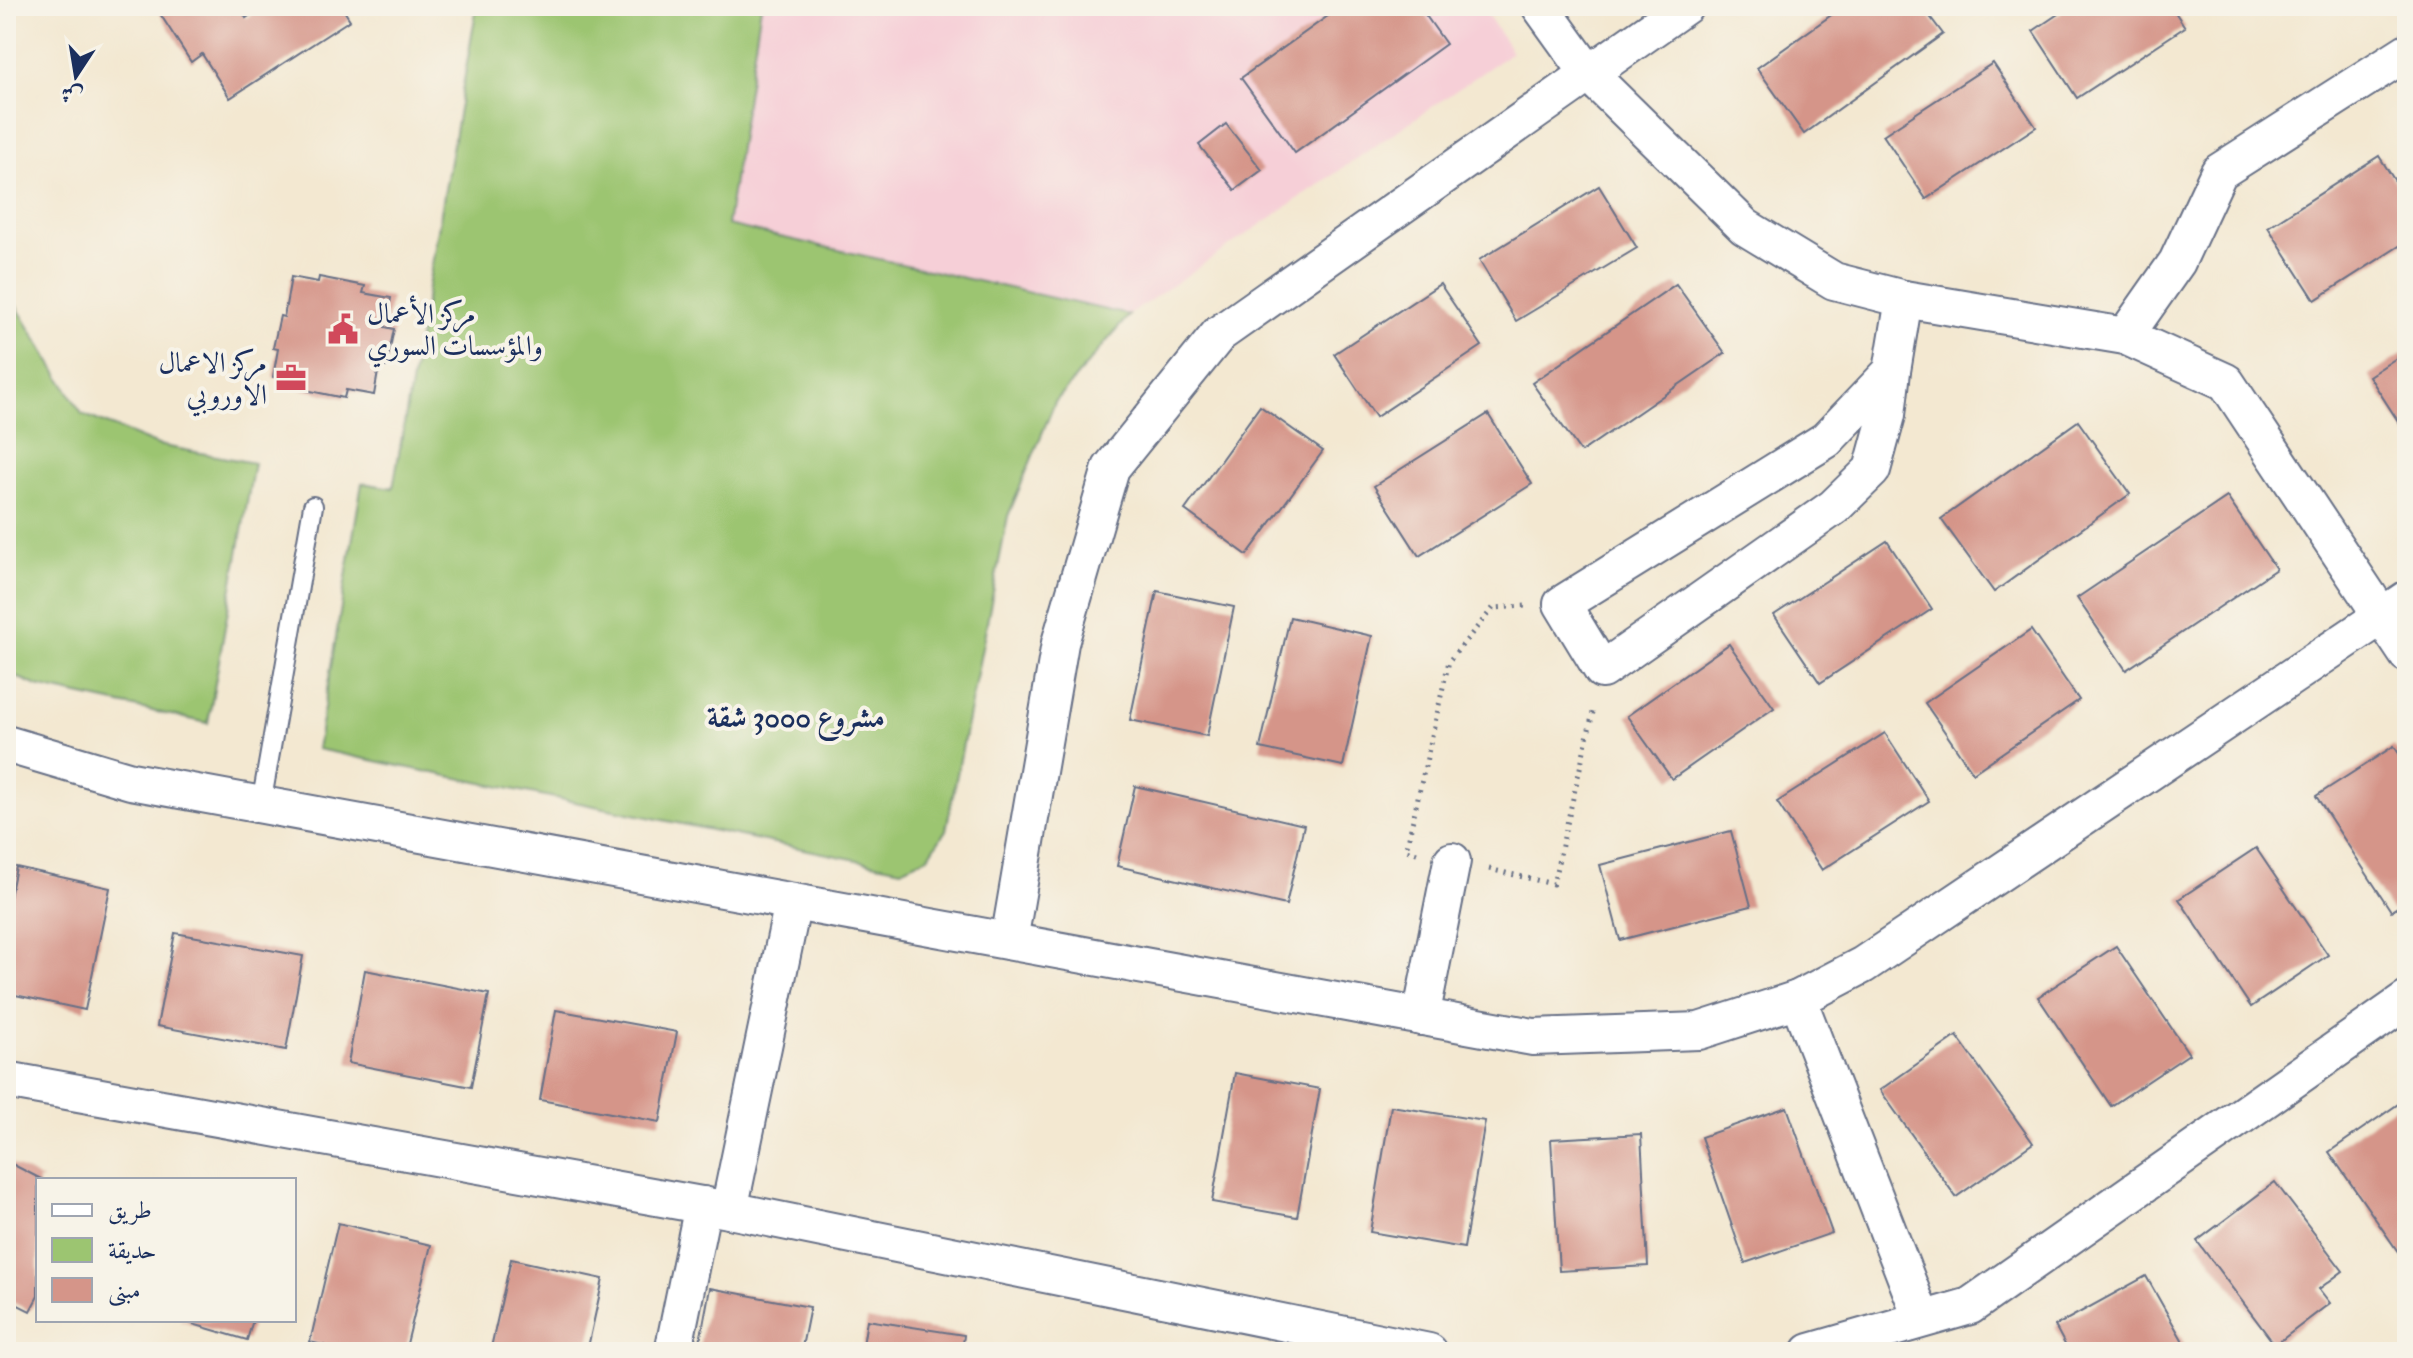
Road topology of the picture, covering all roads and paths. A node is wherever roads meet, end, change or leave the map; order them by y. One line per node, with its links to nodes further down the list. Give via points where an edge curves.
1 (1540, 6): 4 (street)
2 (1685, 6): 4 (street)
3 (2407, 52): 6 (street, via 2219,172 2177,262)
4 (1589, 74): 5 (street, via 1745,227 1834,281); 17 (street, via 1219,334 1111,468 1060,643)
5 (1904, 299): 6 (street); 7 (street)
6 (2125, 336): 10 (street, via 2226,382)
7 (1892, 371): 9 (street, via 1826,440); 12 (street, via 1872,470 1834,507)
8 (313, 506): 14 (lane)
9 (1562, 604): 12 (street); 15 (path, via 1493,608 1449,661 1406,850)
10 (2394, 608): 11 (street); 18 (street, via 1863,965)
11 (2407, 654)
12 (1602, 670): 15 (path, via 1553,884)
13 (6, 744): 14 (street, via 131,781)
14 (261, 805): 16 (street)
15 (1452, 861): 20 (street)
16 (793, 902): 17 (street); 22 (street)
17 (1009, 941): 20 (street)
18 (1798, 999): 20 (street, via 1699,1031 1533,1037); 23 (street)
19 (2407, 1000): 23 (street, via 1970,1306)
20 (1421, 1017)
21 (6, 1080): 22 (street)
22 (716, 1208): 24 (street); 25 (street)
23 (1922, 1319): 26 (street)
24 (673, 1352)
25 (1429, 1352)
26 (1810, 1352)

